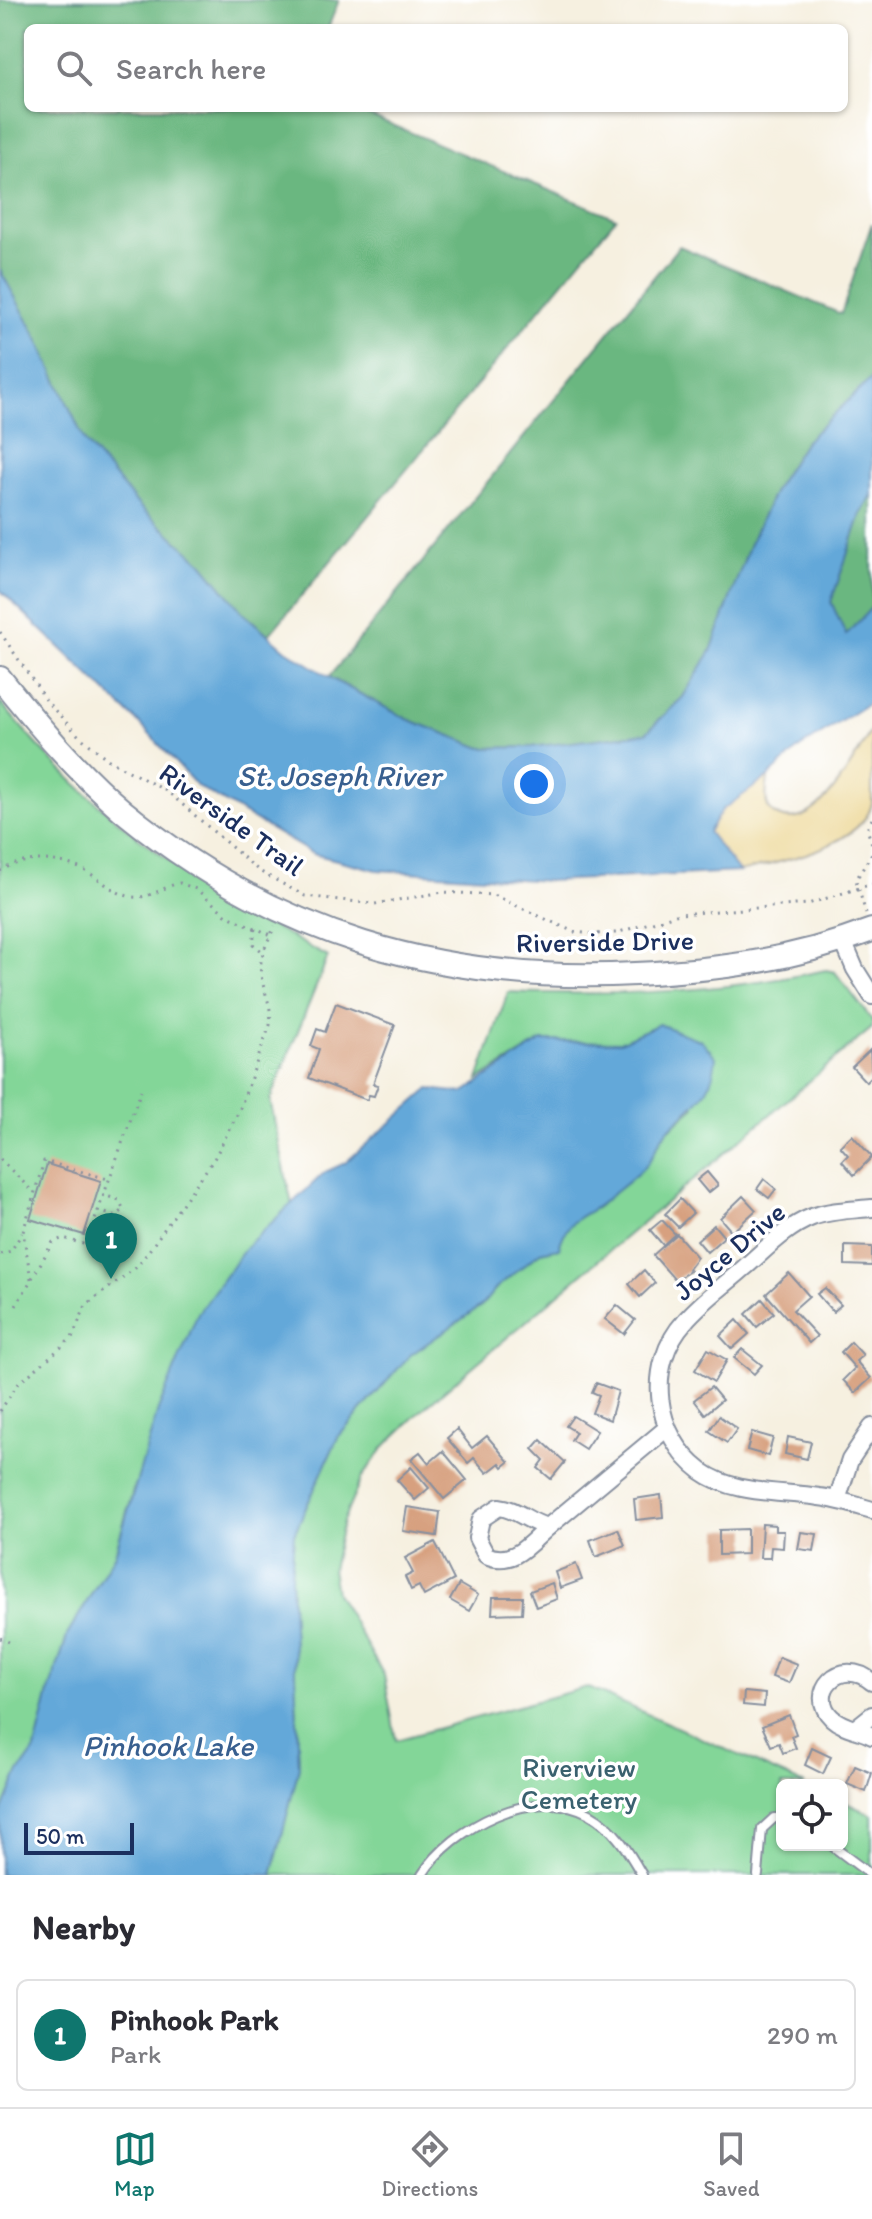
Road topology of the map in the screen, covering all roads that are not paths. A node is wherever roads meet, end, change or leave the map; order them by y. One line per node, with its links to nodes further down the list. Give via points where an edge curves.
1 (0, 678): 3 (street, Riverside Drive, via 74,765 122,810 175,850 320,931 380,949 524,975 587,977 700,971 785,958)
2 (869, 923): 3 (street, Riverside Drive)
3 (843, 941): 4 (street)
4 (872, 996)
5 (872, 1208): 7 (street, Joyce Drive, via 830,1212 795,1225 686,1320 661,1366)
6 (872, 1427): 8 (street, via 850,1460)
7 (667, 1428): 8 (street, via 689,1461 721,1482); 10 (street)
8 (837, 1500): 9 (street)
9 (872, 1510)
10 (548, 1527)
11 (872, 1682): 13 (street, via 851,1671 839,1673 824,1692 829,1715)
12 (872, 1715): 13 (street)
13 (857, 1727): 14 (street)
14 (872, 1736)
15 (776, 1818): 19 (lane, via 762,1829)
16 (839, 1851): 20 (lane)
17 (422, 1875): 18 (lane, via 440,1850 474,1825 509,1811 562,1806 603,1822)
18 (642, 1875)
19 (758, 1875)
20 (871, 1875)

